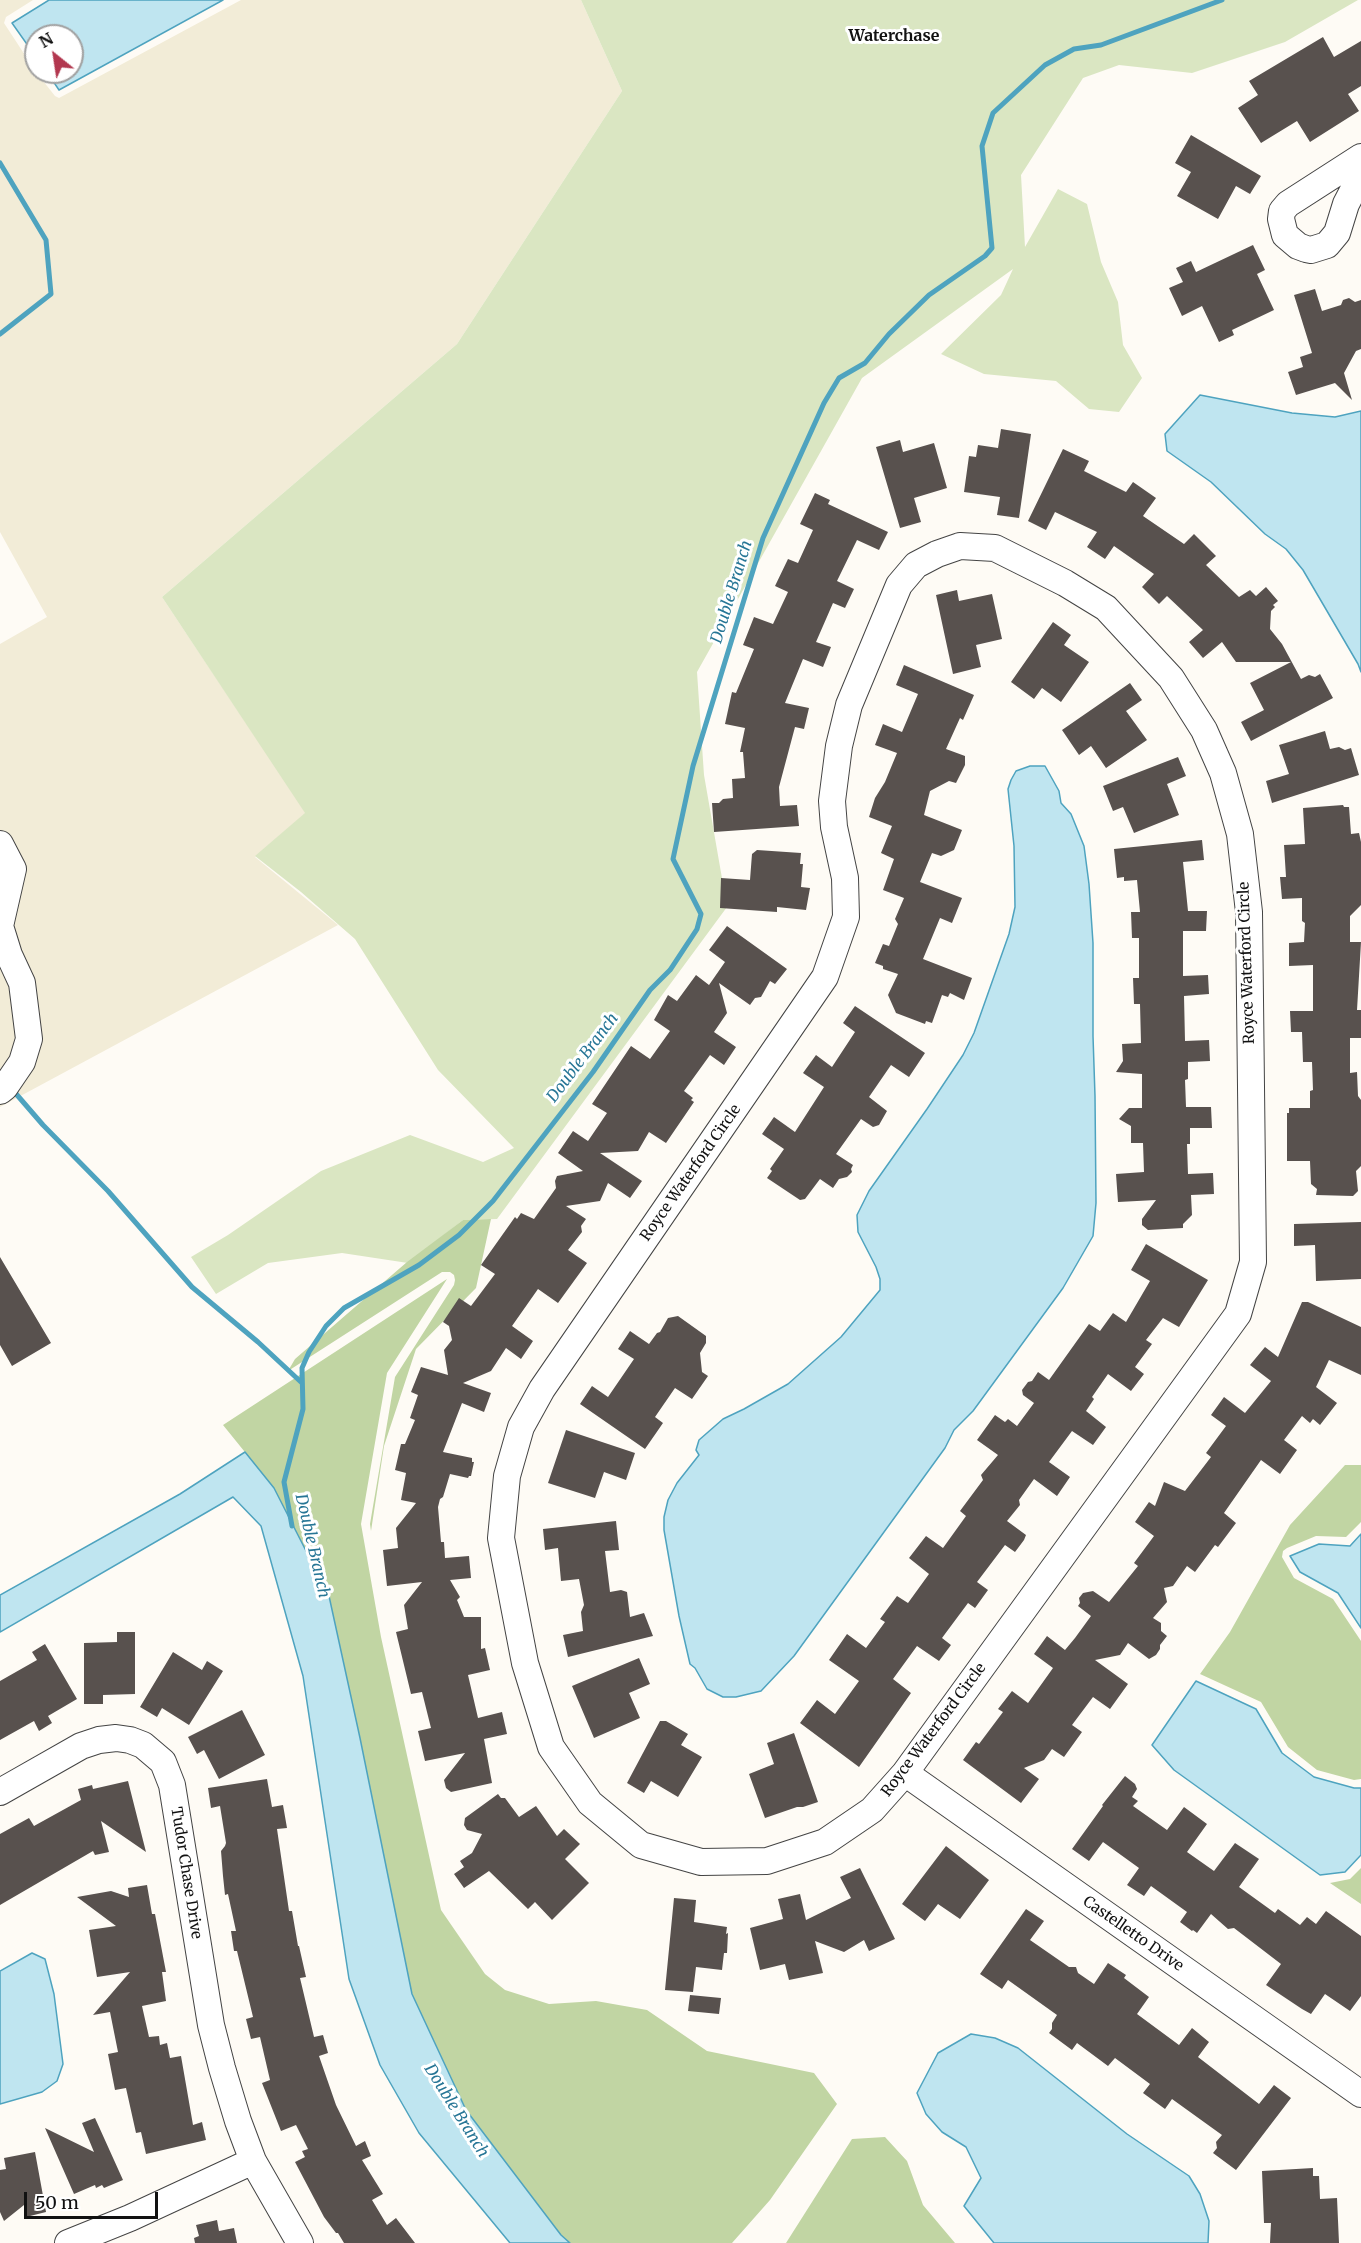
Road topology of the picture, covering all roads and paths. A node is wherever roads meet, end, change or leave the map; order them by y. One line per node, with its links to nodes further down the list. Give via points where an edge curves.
1 (1361, 157): 2 (street, via 1288,204 1281,219 1285,235 1306,249 1327,244 1337,233)
2 (1361, 176)
3 (0, 844): 4 (street, via 13,869 0,926 21,983 29,1039 22,1062)
4 (0, 1091)
5 (905, 1773): 5 (street, Royce Waterford Circle, via 872,1810 825,1842 767,1861 701,1862 641,1845 590,1803 551,1747 525,1663 501,1538 507,1476 522,1427 542,1389 825,977 846,917 832,801 839,746 849,705 899,585 916,565 937,554 960,546 995,548 1106,608 1171,678 1204,730 1223,773 1240,834 1249,912 1253,1262 1238,1314); 7 (street, Castelletto Drive)
6 (0, 1792): 8 (street, Tudor Chase Drive, via 81,1746 99,1740 130,1740 143,1745 163,1762 172,1785 211,2025 238,2121)
7 (1361, 2094)
8 (254, 2161): 9 (street); 10 (street, Tudor Chase Drive)
9 (68, 2243)
10 (300, 2243)

